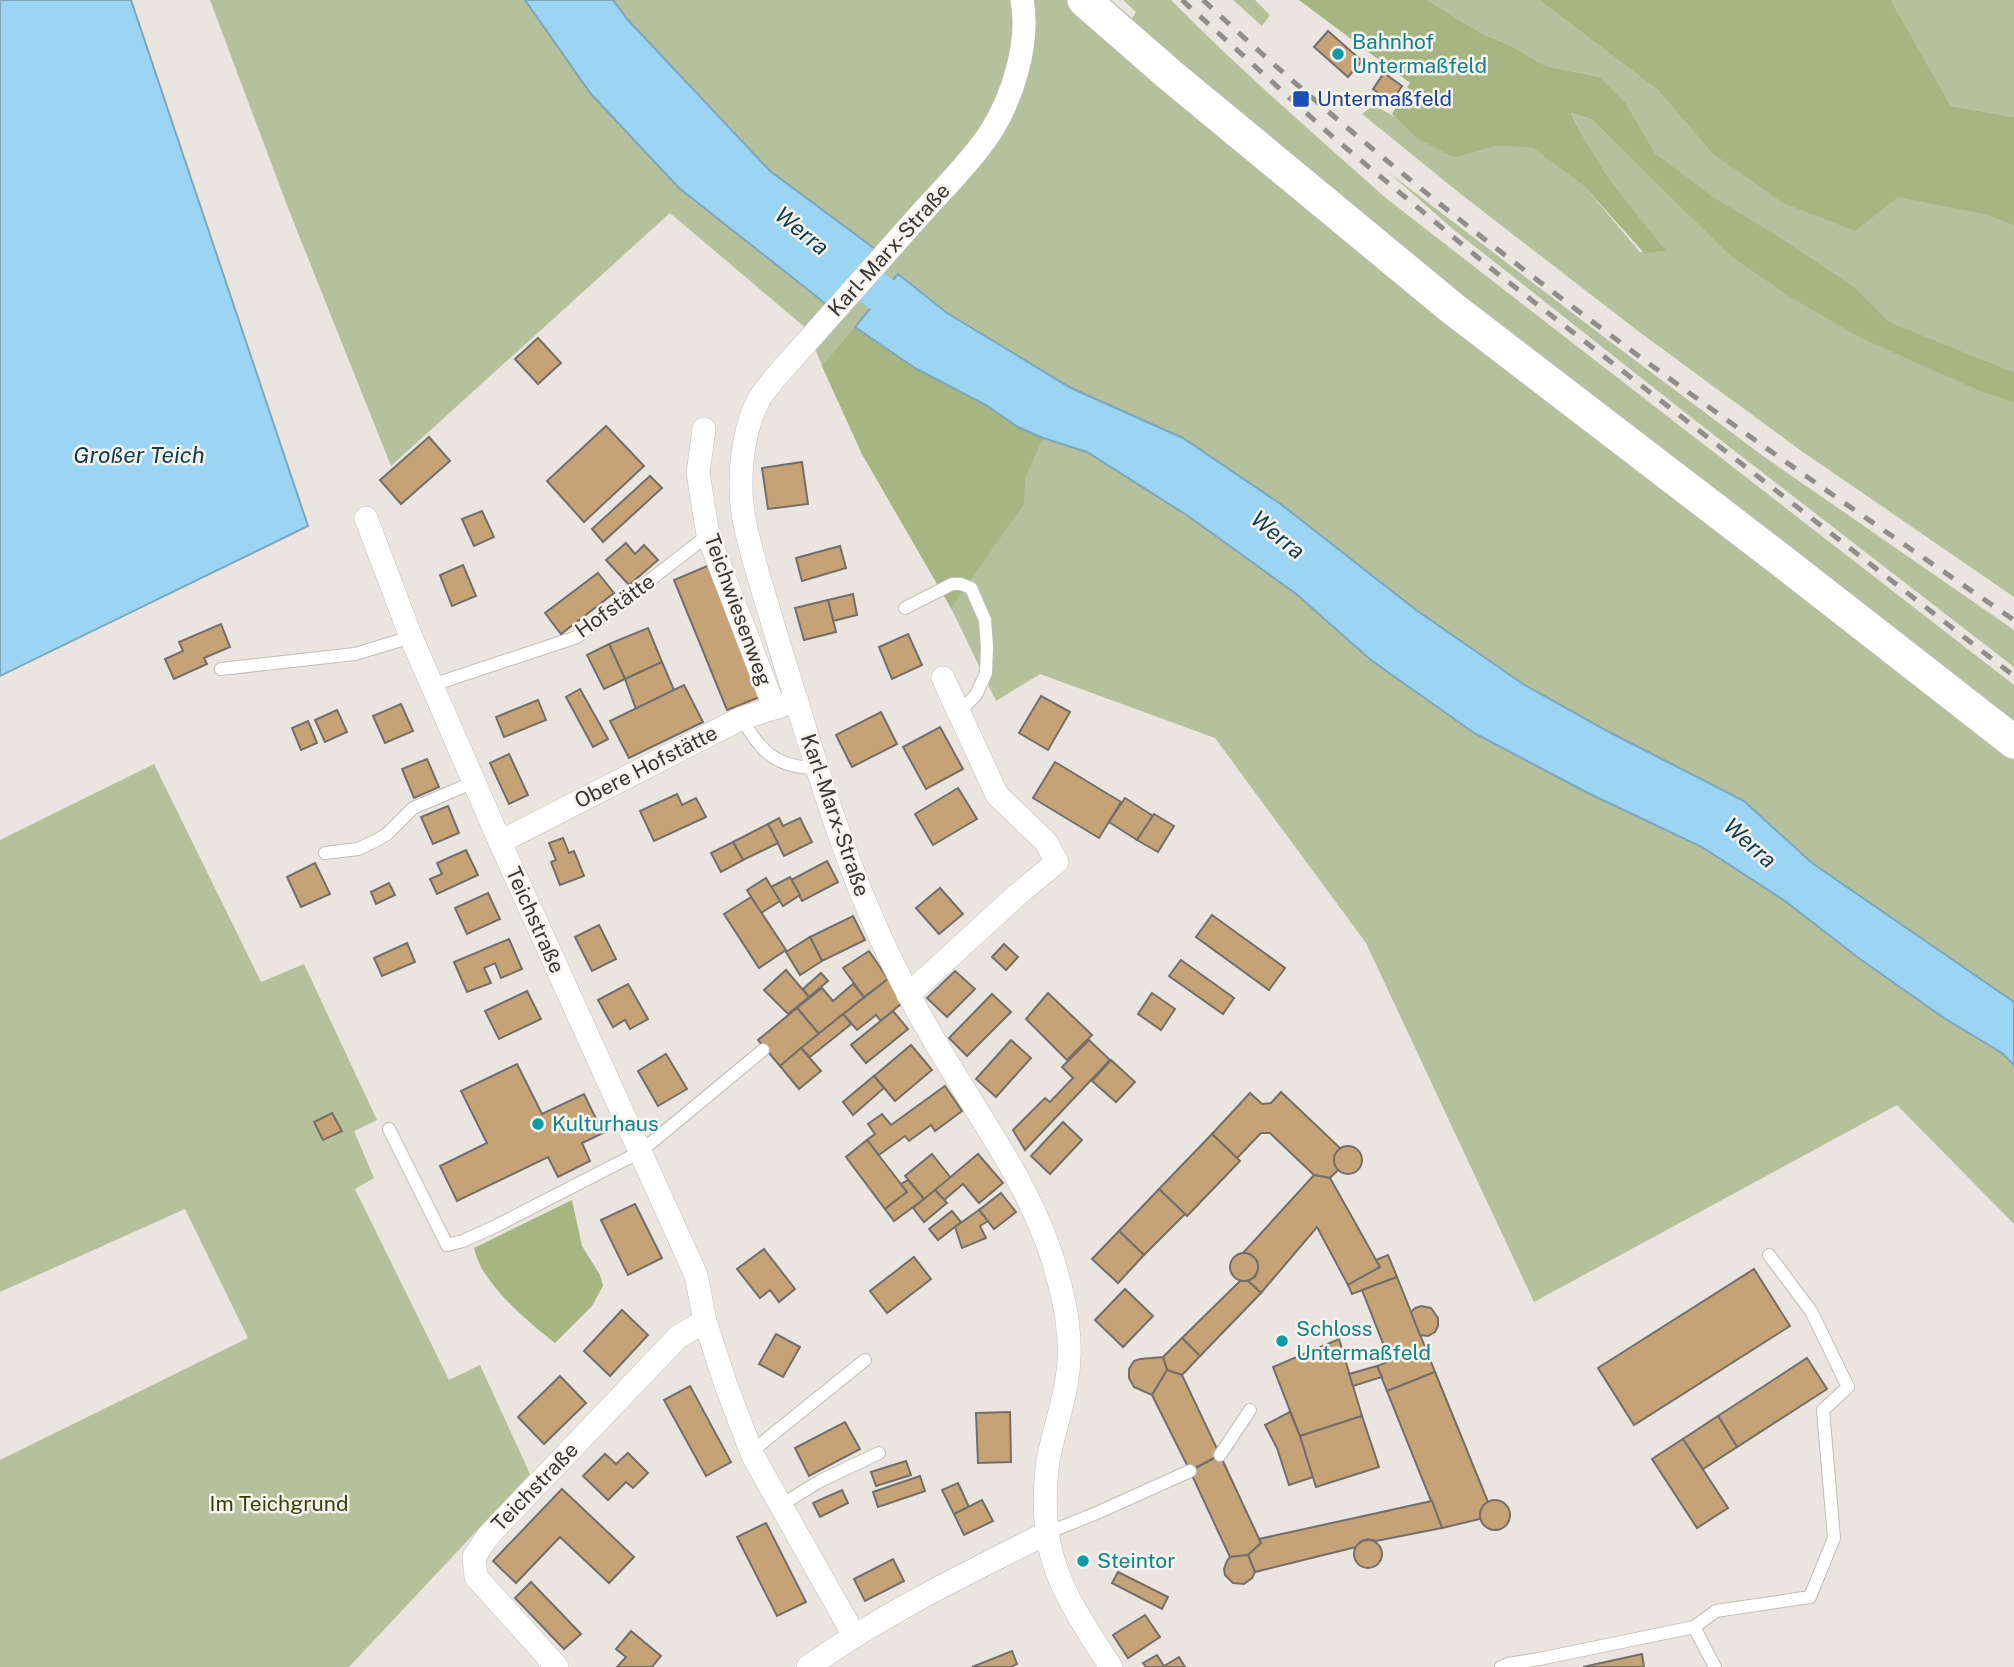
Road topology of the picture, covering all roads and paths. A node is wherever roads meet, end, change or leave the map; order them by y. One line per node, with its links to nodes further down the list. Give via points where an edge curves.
1 (1022, 0): 11 (street, Karl-Marx-Straße, via 1025,36 1017,71 990,133 758,402 744,453 742,508)
2 (1084, 0): 15 (main road, via 1452,308)
3 (704, 429): 5 (street, Teichwiesenweg, via 698,473)
4 (366, 518): 7 (street, Teichstraße)
5 (708, 535): 10 (lane, Hofstätte, via 577,637); 12 (street, Teichwiesenweg)
6 (905, 608): 13 (lane, via 952,584 971,588 985,620 986,673 976,695)
7 (411, 637): 8 (lane, via 355,654); 10 (street, Teichstraße)
8 (220, 669)
9 (943, 678): 13 (street)
10 (432, 685): 17 (street, Teichstraße)
11 (797, 701): 12 (street, Obere Hofstätte); 16 (street, Karl-Marx-Straße)
12 (774, 707): 14 (street, Obere Hofstätte)
13 (959, 712): 20 (street, via 997,795 1046,842 1057,862)
14 (743, 718): 16 (lane, via 754,739 776,759); 18 (street, Obere Hofstätte)
15 (2014, 742)
16 (817, 768): 20 (street, Karl-Marx-Straße, via 879,936)
17 (474, 782): 18 (street, Teichstraße); 19 (lane, via 413,808 377,841 358,849)
18 (500, 842): 23 (street, Teichstraße)
19 (325, 853)
20 (908, 995): 33 (street, Karl-Marx-Straße, via 1034,1212 1064,1303 1067,1379 1048,1461)
21 (763, 1050): 23 (lane)
22 (389, 1129): 23 (lane, via 447,1245 496,1226)
23 (640, 1152): 25 (street, Teichstraße, via 696,1275)
24 (1769, 1255): 34 (lane, via 1811,1311 1848,1387 1823,1410 1834,1538 1810,1597 1716,1611)
25 (705, 1321): 28 (street, Teichstraße); 36 (street, Teichstraße, via 678,1337 488,1536 474,1557 476,1577)
26 (865, 1360): 28 (lane)
27 (1250, 1410): 30 (lane)
28 (751, 1451): 32 (street, Teichstraße)
29 (879, 1453): 32 (lane)
30 (1220, 1455)
31 (1190, 1471): 33 (lane)
32 (781, 1505): 35 (street, Teichstraße)
33 (1047, 1533): 35 (street); 38 (street, Karl-Marx-Straße, via 1072,1605)
34 (1695, 1627): 39 (lane); 40 (lane)
35 (854, 1635): 37 (street)
36 (558, 1667)
37 (808, 1667)
38 (1111, 1667)
39 (1501, 1667)
40 (1715, 1667)

